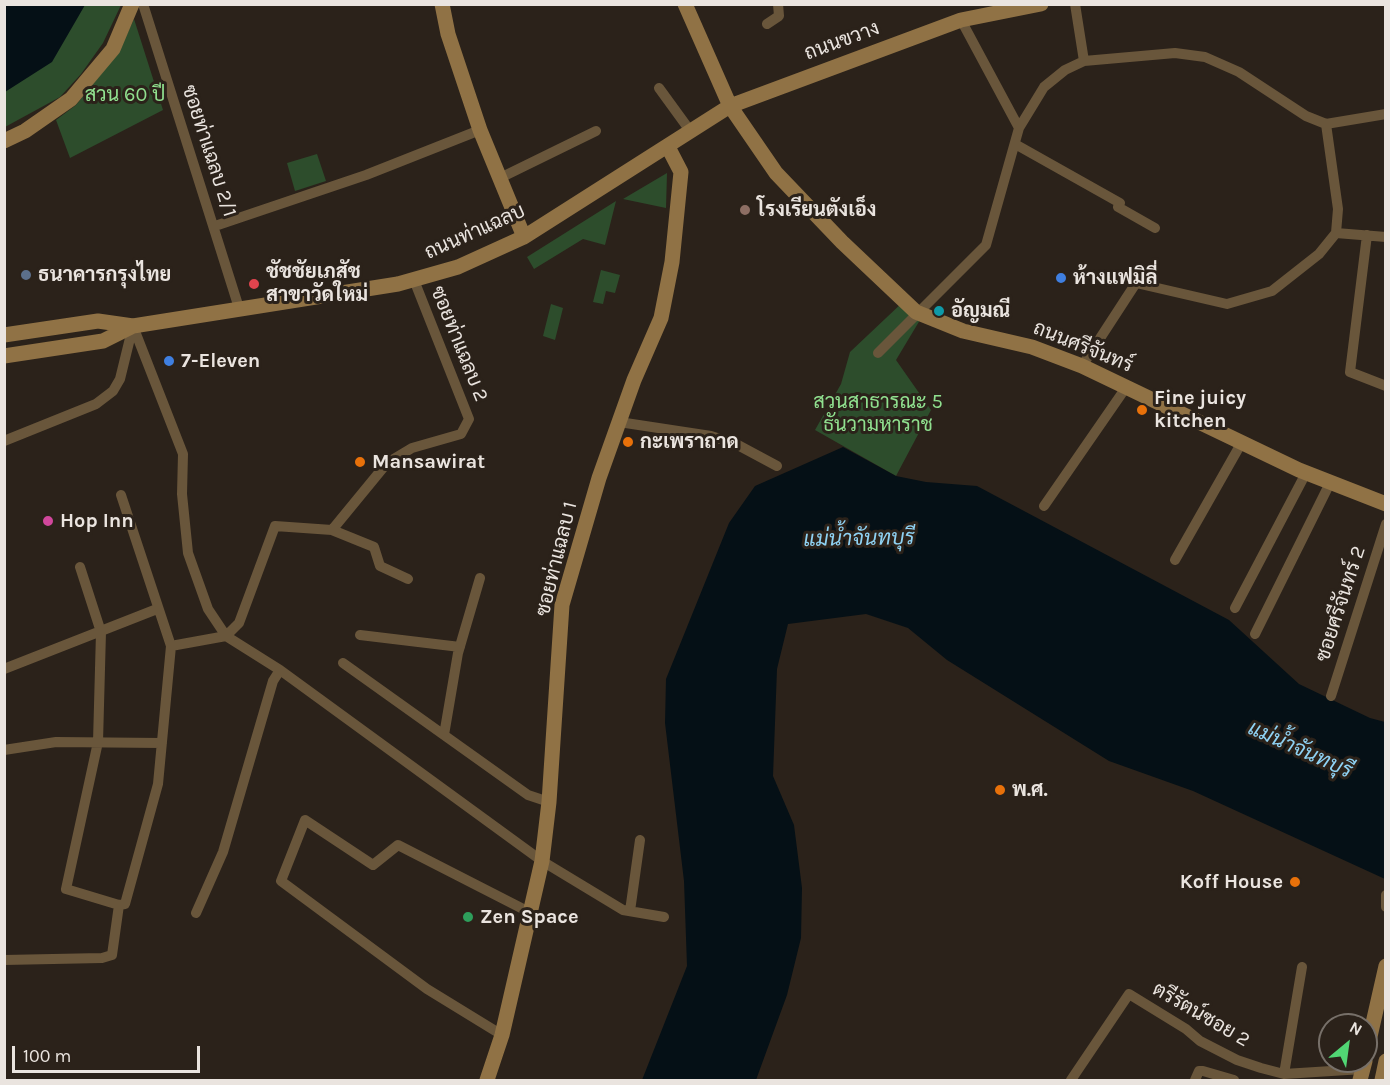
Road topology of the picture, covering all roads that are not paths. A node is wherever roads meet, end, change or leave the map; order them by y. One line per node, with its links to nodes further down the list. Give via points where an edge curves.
1 (132, 4): 19 (street, via 113,49 70,99)
2 (143, 4): 23 (street, ซอยท่าแฉลบ 2/1)
3 (442, 4): 16 (street)
4 (685, 4): 12 (street, ถนนศรีจันทร์)
5 (778, 4): 9 (street, via 779,16)
6 (1041, 4): 8 (street, ถนนขวาง)
7 (1075, 4): 10 (street)
8 (961, 20): 12 (street, ถนนขวาง); 15 (street)
9 (767, 24)
10 (1084, 61): 14 (street, via 1175,53 1205,57 1239,72 1306,116); 15 (street, via 1044,87)
11 (659, 88): 18 (street)
12 (730, 106): 18 (street, ถนนท่าแฉลบ); 31 (street, ถนนศรีจันทร์, via 776,173)
13 (1386, 114): 14 (street)
14 (1326, 124): 25 (street, via 1338,210)
15 (1019, 128): 20 (street)
16 (480, 130): 22 (street); 23 (street, via 366,175)
17 (596, 131): 22 (street)
18 (690, 132): 21 (street, ถนนท่าแฉลบ)
19 (4, 141)
20 (1015, 144): 24 (street, via 1120,203 1118,207); 31 (street, via 986,244)
21 (668, 147): 27 (street, ถนนท่าแฉลบ); 39 (street, ซอยท่าแฉลบ 1, via 681,172 675,245 661,318)
22 (500, 178): 27 (street)
23 (214, 226): 30 (street, ซอยท่าแฉลบ 2/1)
24 (1155, 228)
25 (1336, 233): 26 (street); 36 (street, via 1319,254 1272,291 1227,304 1136,283)
26 (1367, 235): 28 (street); 38 (street, via 1350,372)
27 (524, 237): 29 (street, ถนนท่าแฉลบ, via 458,267)
28 (1386, 237)
29 (414, 280): 30 (street, ถนนท่าแฉลบ); 49 (street, ซอยท่าแฉลบ 2, via 469,419 461,434 412,448 387,463)
30 (239, 309): 32 (street, ถนนท่าแฉลบ)
31 (916, 312): 34 (street); 36 (street, ถนนศรีจันทร์, via 963,331 1032,347)
32 (133, 326): 33 (street, ถนนท่าแฉลบ, via 98,321); 35 (street, ถนนท่าแฉลบ, via 103,341); 40 (street, via 120,380 112,391 96,404); 59 (street, via 183,454 182,494 188,553 208,609)
33 (4, 335)
34 (878, 353)
35 (4, 356)
36 (1082, 366): 37 (street, ถนนศรีจันทร์)
37 (1127, 386): 41 (street, ถนนศรีจันทร์); 47 (street)
38 (1386, 386)
39 (619, 422): 42 (street, via 711,436 736,444); 70 (street, ซอยท่าแฉลบ 1, via 598,478 562,605)
40 (4, 441)
41 (1242, 442): 43 (street, ถนนศรีจันทร์); 50 (street)
42 (777, 466)
43 (1306, 473): 44 (street, ถนนศรีจันทร์); 54 (street)
44 (1330, 483): 46 (street, ถนนศรีจันทร์); 57 (street)
45 (121, 495): 55 (street)
46 (1386, 504)
47 (1044, 506)
48 (1386, 524): 65 (street, ซอยศรีจันทร์ 2)
49 (332, 530): 53 (street, via 375,547 380,566); 59 (street, via 275,526 239,623)
50 (1175, 560)
51 (80, 567): 56 (street)
52 (480, 578): 61 (street)
53 (408, 579)
54 (1235, 608)
55 (157, 609): 56 (street); 60 (street)
56 (102, 632): 63 (street); 67 (street)
57 (1255, 634)
58 (360, 635): 61 (street)
59 (226, 636): 60 (street); 64 (street)
60 (171, 646): 68 (street)
61 (460, 647): 66 (street)
62 (343, 663): 66 (street)
63 (4, 669)
64 (280, 670): 72 (street); 78 (street, via 273,681 224,852)
65 (1331, 696)
66 (444, 735): 70 (street, via 528,795)
67 (99, 742): 68 (street); 69 (street, via 56,742); 74 (street, via 66,889)
68 (162, 743): 74 (street, via 158,784 125,904)
69 (4, 750)
70 (549, 802): 72 (street, ซอยท่าแฉลบ 1)
71 (640, 840): 76 (street)
72 (542, 861): 76 (street); 77 (street, ซอยท่าแฉลบ 1)
73 (1386, 895): 75 (street)
74 (119, 905): 80 (street, via 112,955)
75 (1386, 907)
76 (630, 911): 79 (street)
77 (529, 912): 84 (street, ซอยท่าแฉลบ 1); 84 (street, via 398,845 373,865 305,820 281,881 427,989)
78 (196, 913)
79 (664, 917)
80 (4, 960)
81 (1386, 966): 83 (street)
82 (1302, 967): 87 (street)
83 (1375, 1013)
84 (502, 1035): 88 (street, ซอยท่าแฉลบ 1)
85 (1386, 1061): 92 (street)
86 (1318, 1071): 87 (street, ตรีรัตน์ซอย 2)
87 (1284, 1074): 89 (street, ตรีรัตน์ซอย 2, via 1237,1060 1200,1041 1129,994)
88 (487, 1080)
89 (1071, 1080)
90 (1195, 1080): 91 (street, via 1199,1071)
91 (1234, 1080)
92 (1382, 1080)

